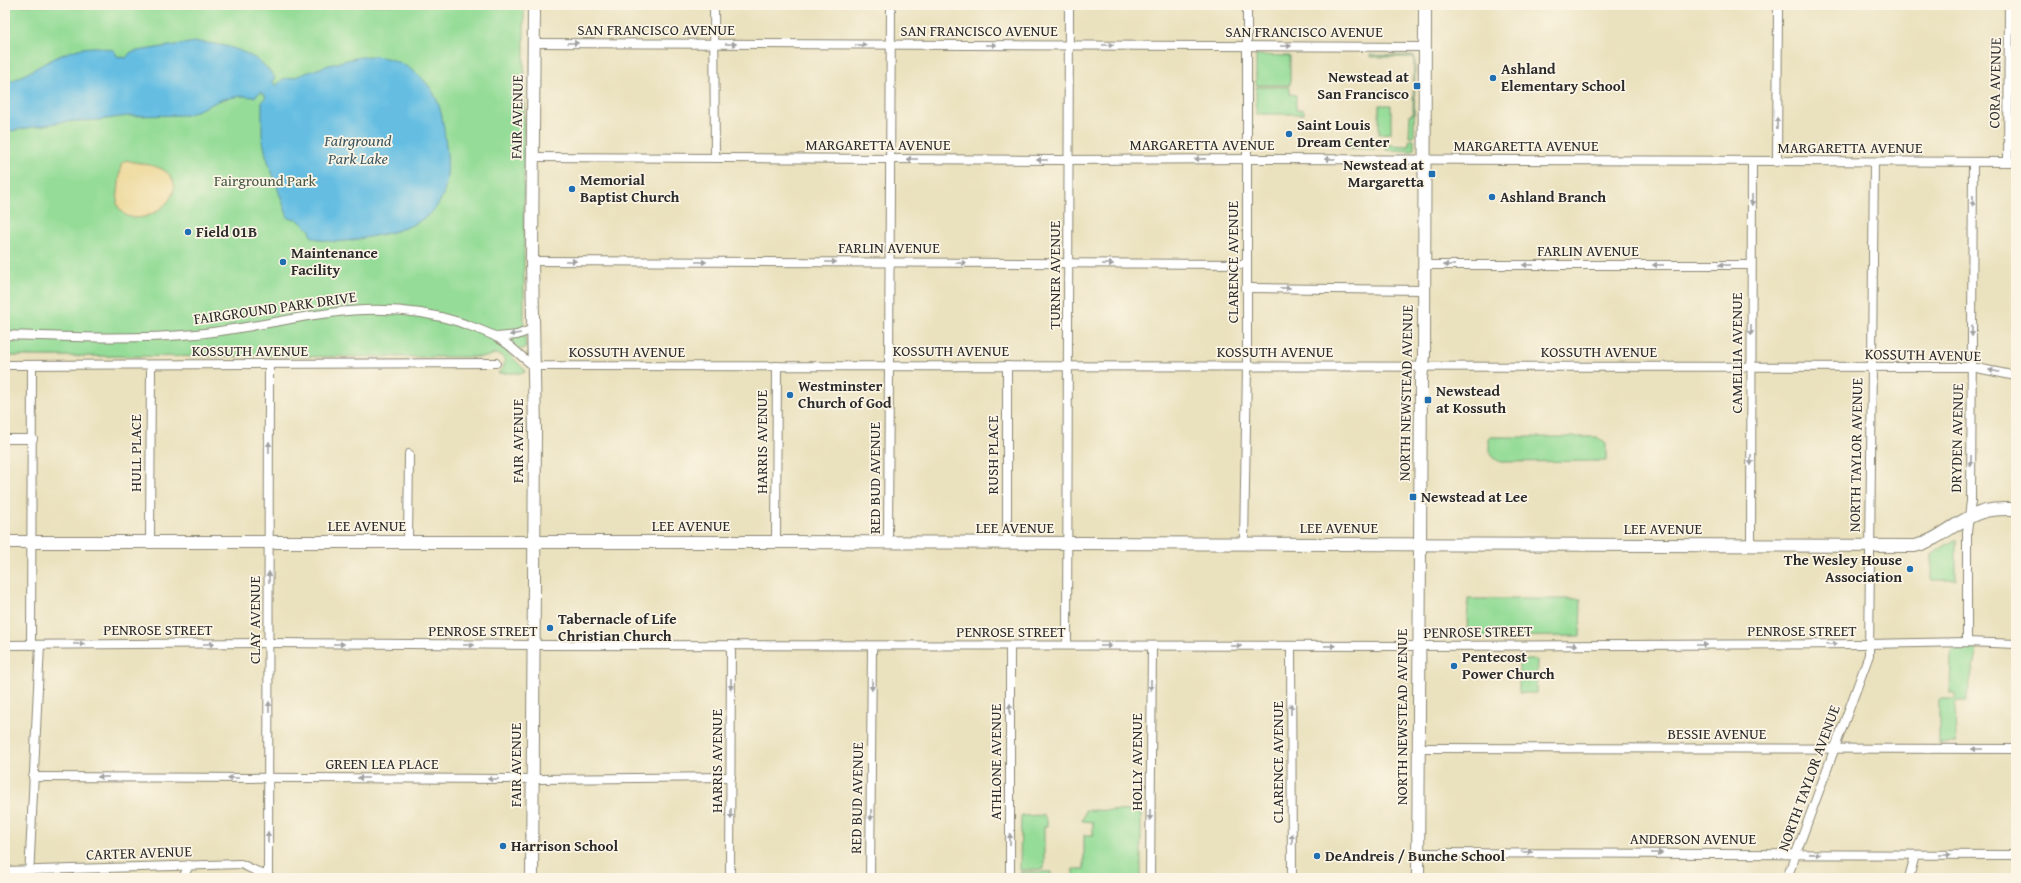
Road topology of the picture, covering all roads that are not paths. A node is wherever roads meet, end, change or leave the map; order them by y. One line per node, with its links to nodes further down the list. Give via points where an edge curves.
1 (534, 5): 9 (street, FAIR AVENUE)
2 (714, 5): 10 (street)
3 (891, 5): 11 (street, RED BUD AVENUE)
4 (1069, 5): 12 (street, TURNER AVENUE)
5 (1247, 5): 13 (street, CLARENCE AVENUE)
6 (1425, 5): 14 (street, NORTH NEWSTEAD AVENUE)
7 (1778, 5): 23 (street, one-way to 7)
8 (2009, 5): 15 (street, CORA AVENUE)
9 (534, 43): 10 (street, SAN FRANCISCO AVENUE, one-way to 10); 16 (street, FAIR AVENUE)
10 (714, 44): 11 (street, SAN FRANCISCO AVENUE, one-way to 11); 17 (street)
11 (891, 45): 12 (street, SAN FRANCISCO AVENUE, one-way to 12); 18 (street, RED BUD AVENUE)
12 (1069, 45): 13 (street, SAN FRANCISCO AVENUE, one-way to 13); 20 (street, TURNER AVENUE)
13 (1247, 46): 14 (street, SAN FRANCISCO AVENUE, one-way to 14); 19 (street, CLARENCE AVENUE)
14 (1425, 46): 21 (street, NORTH NEWSTEAD AVENUE)
15 (2013, 48): 26 (street, CORA AVENUE)
16 (532, 157): 17 (street, MARGARETTA AVENUE); 27 (street, FAIR AVENUE)
17 (715, 158): 18 (street, MARGARETTA AVENUE)
18 (891, 159): 20 (street, MARGARETTA AVENUE, one-way to 18); 28 (street, RED BUD AVENUE)
19 (1247, 159): 20 (street, MARGARETTA AVENUE, one-way to 20); 21 (street, MARGARETTA AVENUE, one-way to 19); 30 (street, CLARENCE AVENUE)
20 (1069, 160): 29 (street, TURNER AVENUE)
21 (1424, 160): 22 (street, MARGARETTA AVENUE); 31 (street, NORTH NEWSTEAD AVENUE)
22 (1752, 162): 23 (street, MARGARETTA AVENUE); 32 (street, CAMELLIA AVENUE, one-way to 32)
23 (1777, 162): 24 (street, MARGARETTA AVENUE)
24 (1874, 162): 25 (street, MARGARETTA AVENUE); 52 (street, NORTH TAYLOR AVENUE)
25 (1973, 162): 26 (street, MARGARETTA AVENUE); 51 (street, DRYDEN AVENUE, one-way to 51)
26 (2012, 162)
27 (532, 261): 28 (street, FARLIN AVENUE, one-way to 28); 35 (street, FAIR AVENUE)
28 (891, 262): 29 (street, FARLIN AVENUE, one-way to 29); 43 (street, RED BUD AVENUE)
29 (1069, 263): 30 (street, FARLIN AVENUE, one-way to 30); 47 (street, TURNER AVENUE)
30 (1246, 264): 33 (street, CLARENCE AVENUE)
31 (1424, 265): 32 (street, FARLIN AVENUE, one-way to 31); 34 (street, NORTH NEWSTEAD AVENUE)
32 (1751, 265): 50 (street, CAMELLIA AVENUE, one-way to 50)
33 (1246, 288): 34 (street, one-way to 34); 48 (street, CLARENCE AVENUE)
34 (1424, 290): 49 (street, NORTH NEWSTEAD AVENUE)
35 (533, 329): 37 (street, one-way to 37); 44 (street, FAIR AVENUE)
36 (5, 335): 37 (street, FAIRGROUND PARK DRIVE, via 96,338 196,334 354,309 386,308 449,319)
37 (497, 337): 44 (street, FAIRGROUND PARK DRIVE)
38 (496, 363): 39 (street, KOSSUTH AVENUE)
39 (269, 364): 42 (street, KOSSUTH AVENUE); 62 (street, CLAY AVENUE, one-way to 39)
40 (5, 365): 41 (street, KOSSUTH AVENUE)
41 (32, 365): 42 (street, KOSSUTH AVENUE); 55 (street)
42 (151, 365): 61 (street, HULL PLACE)
43 (889, 365): 45 (street, KOSSUTH AVENUE); 46 (street, KOSSUTH AVENUE); 66 (street, RED BUD AVENUE)
44 (534, 366): 45 (street, KOSSUTH AVENUE); 64 (street, FAIR AVENUE)
45 (777, 366): 65 (street, HARRIS AVENUE)
46 (1007, 366): 47 (street, KOSSUTH AVENUE); 67 (street, RUSH PLACE)
47 (1068, 366): 48 (street, KOSSUTH AVENUE); 68 (street, TURNER AVENUE)
48 (1247, 366): 49 (street, KOSSUTH AVENUE); 69 (street, CLARENCE AVENUE)
49 (1423, 366): 50 (street, KOSSUTH AVENUE); 70 (street, NORTH NEWSTEAD AVENUE)
50 (1751, 366): 52 (street, KOSSUTH AVENUE); 71 (street, CAMELLIA AVENUE, one-way to 71)
51 (1972, 367): 52 (street, KOSSUTH AVENUE); 53 (street, KOSSUTH AVENUE, one-way to 51); 58 (street, DRYDEN AVENUE, one-way to 58)
52 (1872, 368): 72 (street, NORTH TAYLOR AVENUE)
53 (2016, 376)
54 (5, 439): 55 (street)
55 (33, 439): 60 (street)
56 (409, 454): 63 (street)
57 (2016, 509): 58 (street, LEE AVENUE, via 1996,509)
58 (1969, 518): 72 (street, LEE AVENUE, via 1924,544); 73 (street, DRYDEN AVENUE)
59 (5, 542): 60 (street, LEE AVENUE)
60 (31, 542): 61 (street, LEE AVENUE); 78 (street)
61 (150, 542): 62 (street, LEE AVENUE)
62 (268, 542): 63 (street, LEE AVENUE); 74 (street, CLAY AVENUE, one-way to 62)
63 (408, 542): 64 (street, LEE AVENUE)
64 (534, 542): 65 (street, LEE AVENUE); 80 (street, FAIR AVENUE)
65 (776, 542): 66 (street, LEE AVENUE)
66 (888, 543): 67 (street, LEE AVENUE)
67 (1007, 544): 68 (street, LEE AVENUE)
68 (1068, 544): 69 (street, LEE AVENUE); 84 (street)
69 (1244, 544): 70 (street, LEE AVENUE)
70 (1419, 544): 71 (street, LEE AVENUE); 87 (street, NORTH NEWSTEAD AVENUE)
71 (1751, 545): 72 (street, LEE AVENUE)
72 (1869, 545): 75 (street, NORTH TAYLOR AVENUE)
73 (1967, 642): 75 (street, PENROSE STREET); 76 (street, PENROSE STREET)
74 (269, 643): 79 (street, PENROSE STREET, one-way to 74); 80 (street, PENROSE STREET, one-way to 80); 93 (street, CLAY AVENUE, one-way to 74)
75 (1870, 644): 87 (street, PENROSE STREET, one-way to 75); 89 (street, NORTH TAYLOR AVENUE, via 1869,655)
76 (2016, 644)
77 (5, 645): 78 (street, PENROSE STREET)
78 (31, 645): 79 (street, PENROSE STREET)
79 (40, 645): 91 (street)
80 (533, 645): 81 (street, PENROSE STREET); 94 (street, FAIR AVENUE)
81 (731, 645): 82 (street, PENROSE STREET); 92 (street, HARRIS AVENUE, one-way to 92)
82 (872, 646): 83 (street, PENROSE STREET); 106 (street, RED BUD AVENUE, one-way to 106)
83 (1010, 646): 84 (street, PENROSE STREET); 107 (street, ATHLONE AVENUE, one-way to 83)
84 (1067, 646): 85 (street, PENROSE STREET, one-way to 85)
85 (1152, 646): 86 (street, PENROSE STREET, one-way to 86); 108 (street, HOLLY AVENUE, one-way to 108)
86 (1291, 646): 87 (street, PENROSE STREET, one-way to 87); 109 (street, CLARENCE AVENUE, one-way to 86)
87 (1419, 646): 88 (street, NORTH NEWSTEAD AVENUE)
88 (1418, 748): 89 (street, BESSIE AVENUE); 95 (street, NORTH NEWSTEAD AVENUE)
89 (1835, 748): 90 (street, BESSIE AVENUE, one-way to 89); 96 (street, NORTH TAYLOR AVENUE)
90 (2016, 750)
91 (33, 777): 93 (street, GREEN LEA PLACE, one-way to 91); 101 (street)
92 (731, 777): 94 (street, GREEN LEA PLACE); 105 (street, HARRIS AVENUE, one-way to 105)
93 (268, 778): 94 (street, GREEN LEA PLACE, one-way to 93); 102 (street, CLAY AVENUE, one-way to 93)
94 (532, 779): 104 (street, FAIR AVENUE)
95 (1418, 853): 96 (street, ANDERSON AVENUE, one-way to 96); 110 (street, NORTH NEWSTEAD AVENUE)
96 (1796, 854): 97 (street, ANDERSON AVENUE, one-way to 97); 111 (street, NORTH TAYLOR AVENUE)
97 (1915, 855): 98 (street, ANDERSON AVENUE, one-way to 98); 112 (street)
98 (2016, 856)
99 (189, 866): 101 (street, CARTER AVENUE); 102 (street, CARTER AVENUE, via 242,864); 103 (street)
100 (5, 871): 101 (street, CARTER AVENUE)
101 (29, 874)
102 (270, 877)
103 (183, 878)
104 (532, 878)
105 (730, 878)
106 (870, 878)
107 (1010, 878)
108 (1150, 878)
109 (1292, 878)
110 (1418, 878)
111 (1787, 878)
112 (1910, 878)

